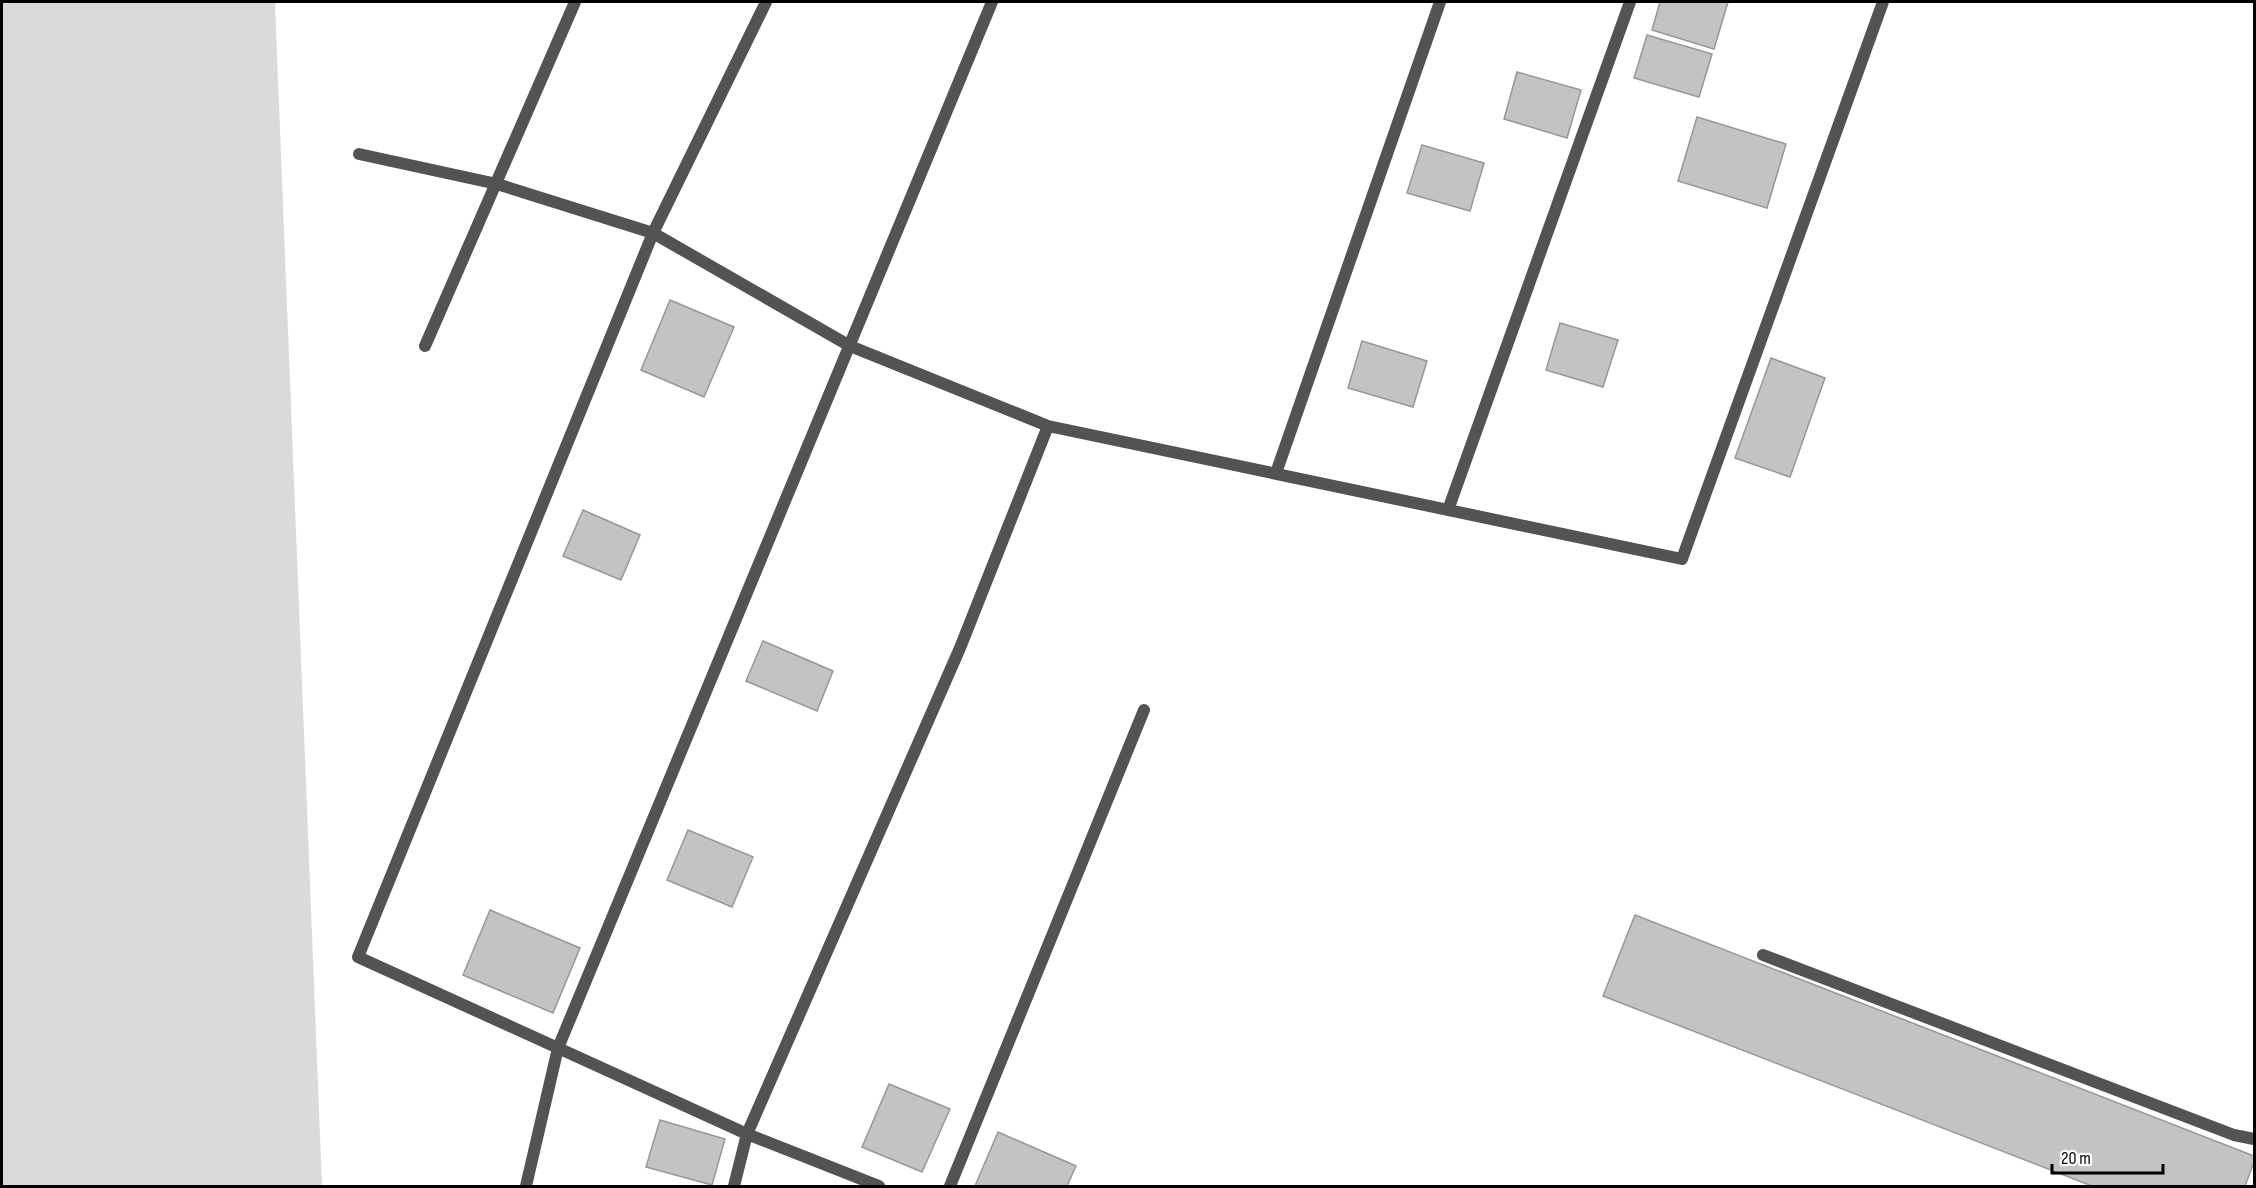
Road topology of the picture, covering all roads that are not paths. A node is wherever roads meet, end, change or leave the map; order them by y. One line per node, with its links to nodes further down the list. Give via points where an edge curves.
1 (576, 2): 8 (street)
2 (766, 2): 9 (street)
3 (992, 2): 11 (street)
4 (1440, 2): 13 (street)
5 (1630, 2): 14 (street)
6 (1883, 2): 14 (street, via 1682,559)
7 (359, 154): 8 (street)
8 (497, 184): 9 (street); 10 (street)
9 (653, 233): 11 (street); 17 (street, via 358,957)
10 (425, 346)
11 (850, 346): 12 (street); 17 (street)
12 (1048, 426): 13 (street); 18 (street, via 960,648)
13 (1276, 473): 14 (street)
14 (1448, 510)
15 (1144, 710): 23 (street)
16 (1763, 955): 19 (street, via 2234,1135)
17 (558, 1048): 18 (street); 20 (street)
18 (747, 1134): 21 (street); 22 (street)
19 (2254, 1139)
20 (526, 1186)
21 (734, 1186)
22 (879, 1186)
23 (950, 1186)

